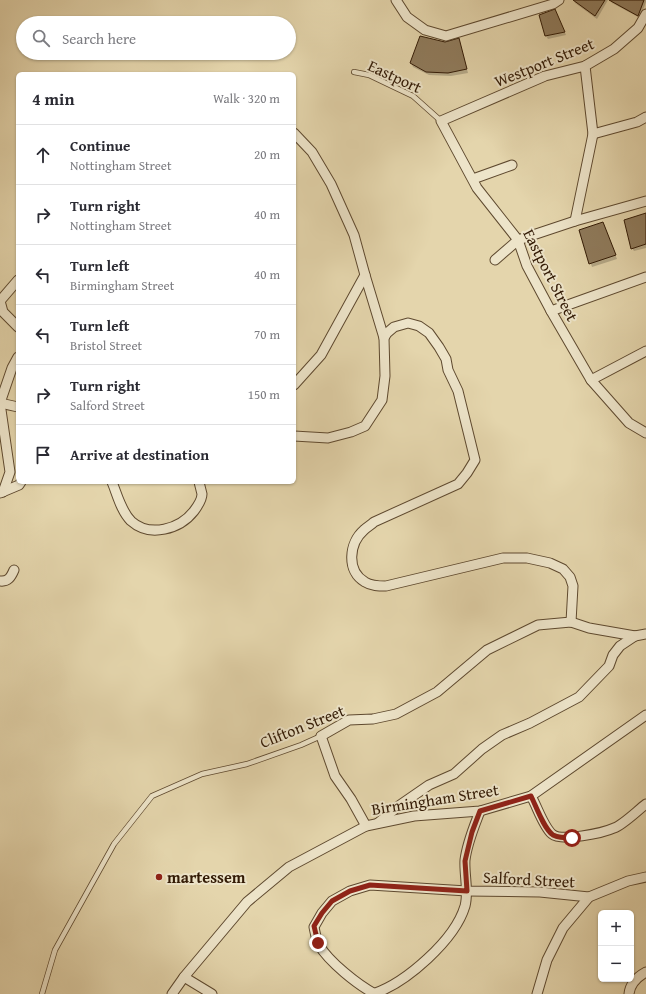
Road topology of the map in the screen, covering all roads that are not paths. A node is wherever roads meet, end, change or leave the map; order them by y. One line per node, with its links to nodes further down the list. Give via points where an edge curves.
1 (396, 0): 2 (street, via 407,17 425,30 446,36)
2 (560, 0)
3 (646, 14): 4 (street, Westport Street, via 638,28 614,49)
4 (585, 66): 7 (street, Westport Street, via 545,76); 8 (street)
5 (354, 72): 7 (lane, Eastport, via 369,75 413,96)
6 (646, 117): 8 (street, via 637,122)
7 (441, 121): 11 (street, Eastport Street)
8 (593, 134): 13 (street)
9 (296, 135): 16 (street, via 312,152 331,184 354,235)
10 (512, 166): 11 (street)
11 (473, 178): 14 (street, Eastport Street, via 477,188)
12 (646, 202): 13 (street)
13 (575, 221): 14 (street)
14 (518, 240): 15 (street); 19 (street, Eastport Street, via 527,266)
15 (495, 260)
16 (365, 275): 21 (street); 25 (street, via 321,355)
17 (646, 277): 19 (street)
18 (16, 282): 20 (street, via 0,301 2,312)
19 (551, 311): 24 (street, Eastport Street)
20 (16, 325)
21 (384, 338): 29 (street, via 386,376 382,400 365,426 328,438); 36 (street, via 394,327 408,323 420,326 439,347 458,391 475,460 458,484 374,522 363,530 355,543 352,555 352,565 357,575 375,586 386,586 504,558 527,558 550,563 570,577 573,586)
22 (646, 351): 24 (street)
23 (16, 361): 26 (street)
24 (591, 380): 28 (street, Eastport Street, via 629,423)
25 (296, 383)
26 (0, 403): 27 (street); 33 (street, via 10,472)
27 (16, 407)
28 (646, 433)
29 (296, 436)
30 (20, 484): 33 (street)
31 (113, 484): 32 (street, via 124,512 132,521 144,528 163,530 175,526 194,511 202,495)
32 (199, 484)
33 (1, 493)
34 (14, 570): 35 (street, via 10,579)
35 (0, 581)
36 (571, 622): 38 (street, Clifton Street, via 589,628); 40 (street, Clifton Street, via 538,625 487,650 437,692 396,714 373,719 349,720)
37 (646, 634): 38 (street, Clifton Street)
38 (635, 636): 44 (street, via 620,646 609,666 580,697 502,735 454,774 429,786)
39 (646, 715): 41 (street, Birmingham Street)
40 (321, 736): 45 (street, via 335,776); 51 (lane, Clifton Street, via 247,764 202,774 152,796 114,844 55,950)
41 (531, 796): 42 (street, via 553,834 572,838 615,828); 43 (street, Birmingham Street)
42 (646, 804)
43 (480, 811): 44 (street, Birmingham Street, via 414,816); 47 (street, via 465,861)
44 (377, 823): 45 (street, Birmingham Street)
45 (366, 826): 50 (street, Birmingham Street, via 290,866 247,902)
46 (646, 877): 48 (street)
47 (467, 891): 48 (street, Salford Street, via 540,892); 54 (street, via 465,905 451,934 409,974); 54 (street, Salford Street, via 370,885 350,891 332,901 314,926 318,943 328,957)
48 (589, 897): 55 (street, via 564,928 547,960)
49 (646, 972): 56 (street, via 635,978)
50 (184, 978): 52 (street, Birmingham Street); 53 (street)
51 (42, 994)
52 (172, 994)
53 (212, 994)
54 (374, 994)
55 (537, 994)
56 (629, 994)

